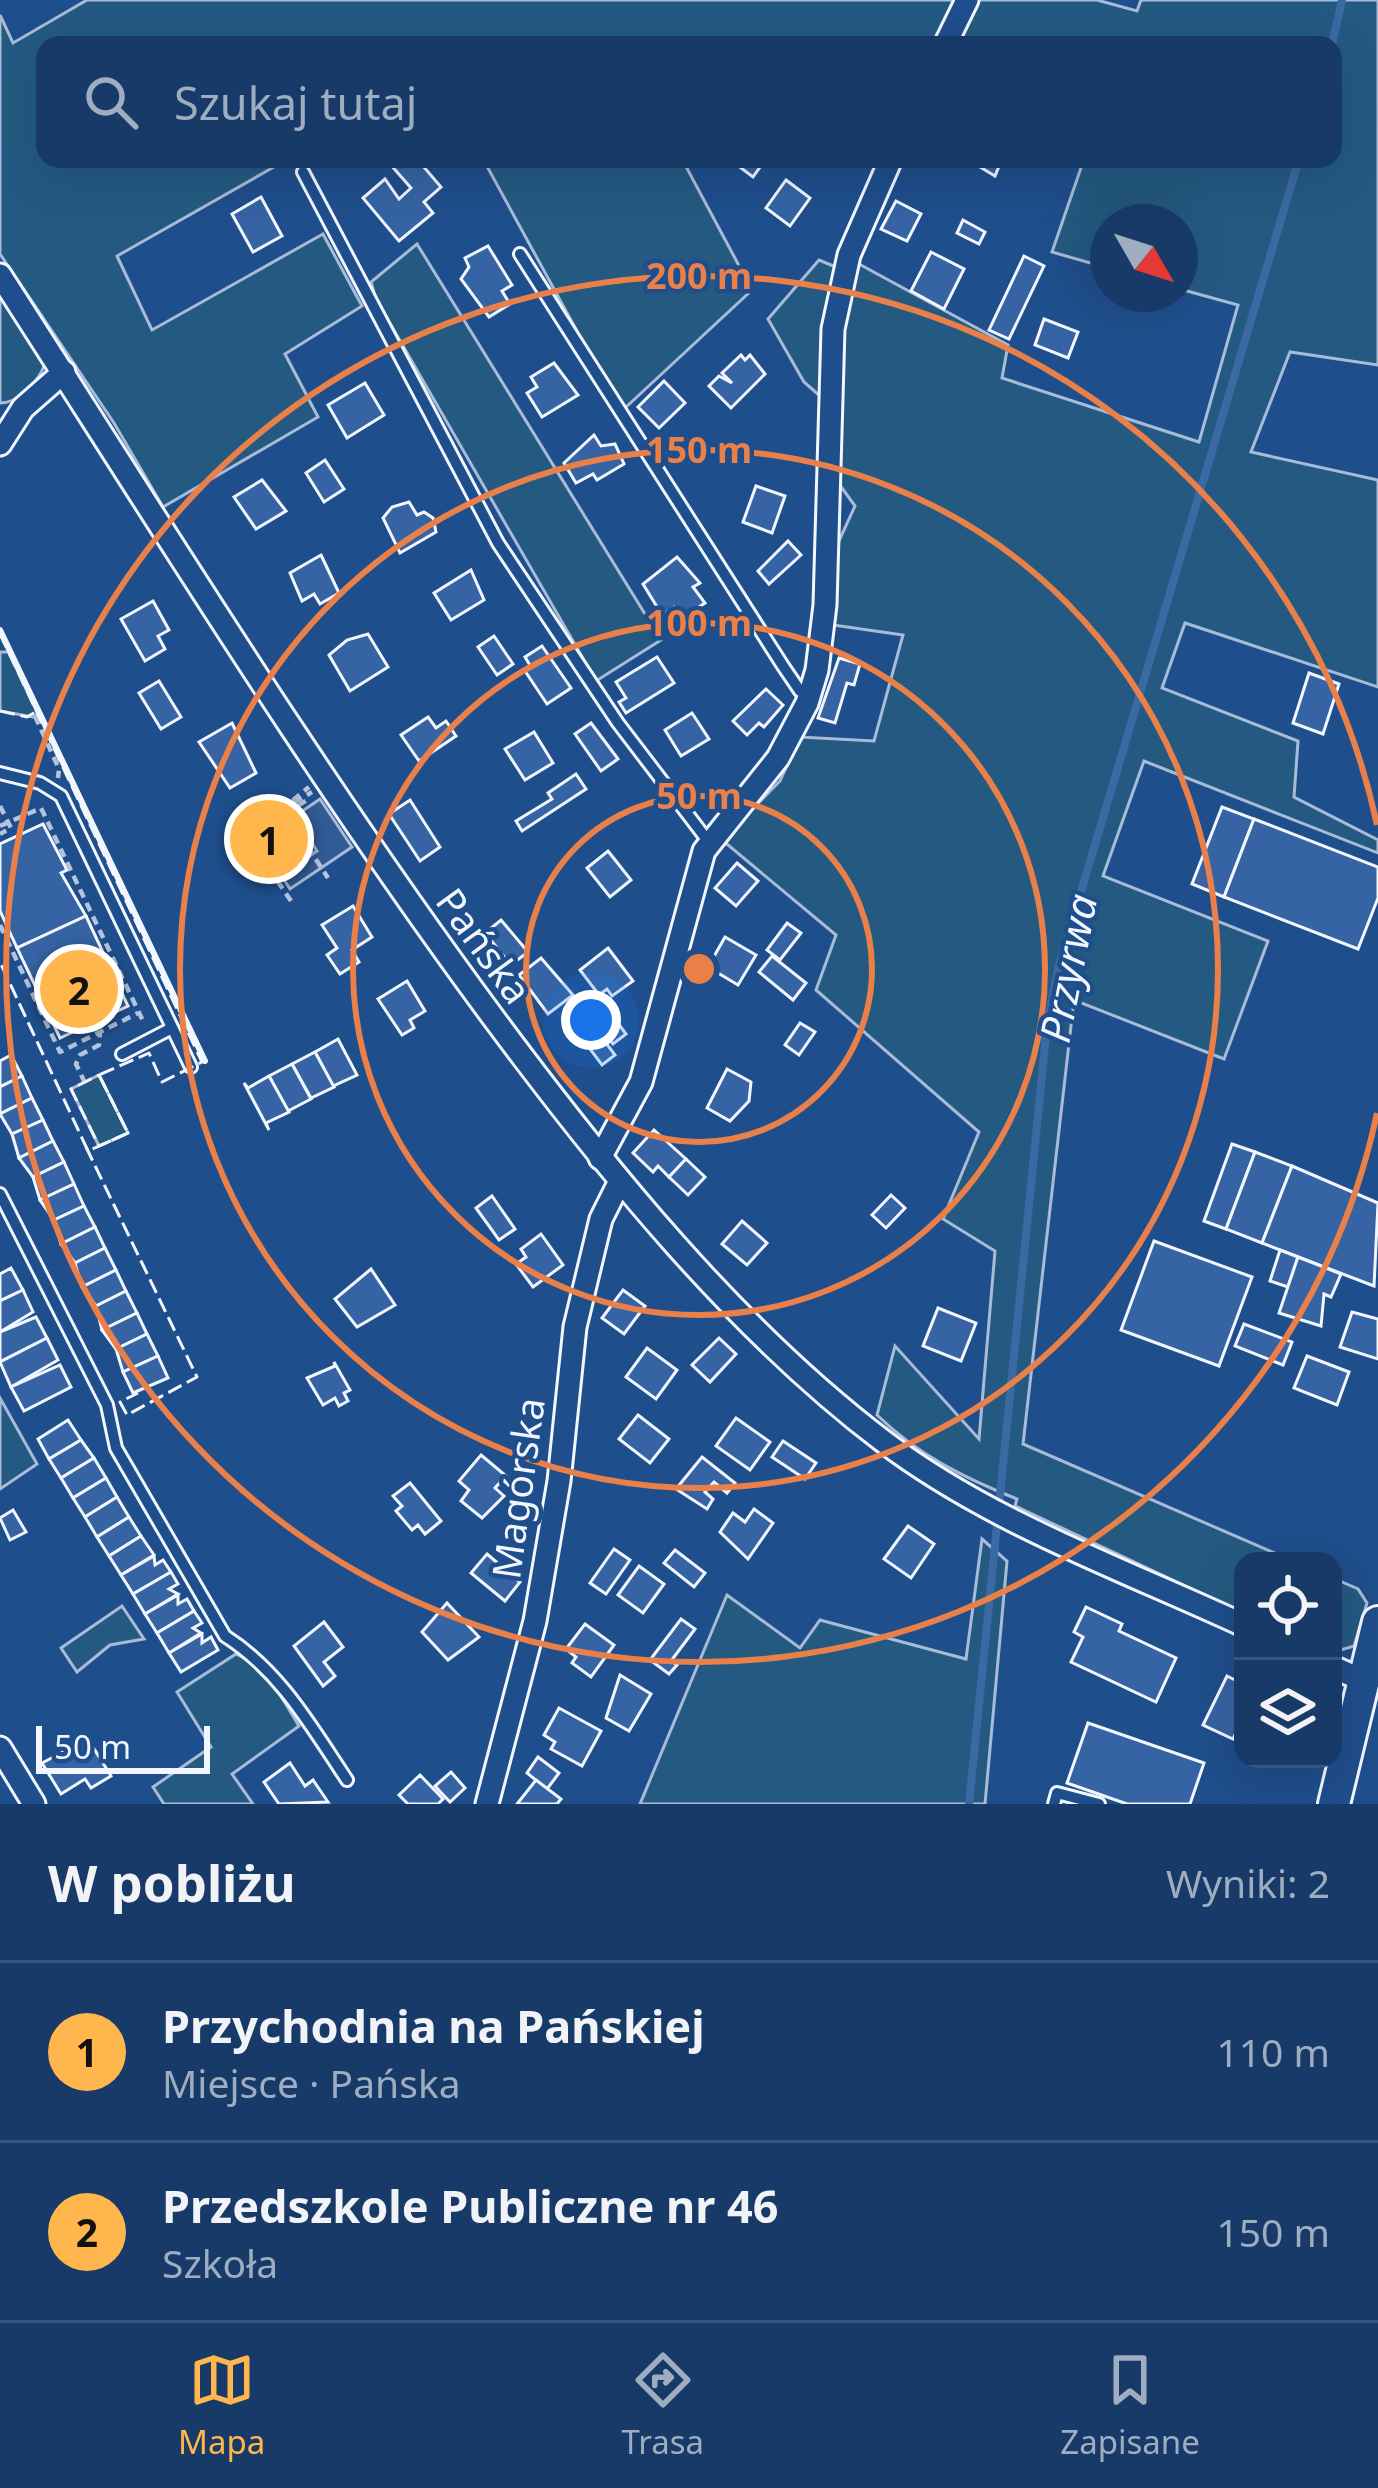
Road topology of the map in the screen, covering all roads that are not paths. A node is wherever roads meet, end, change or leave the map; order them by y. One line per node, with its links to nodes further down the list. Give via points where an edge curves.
1 (967, 0): 2 (street)
2 (949, 36)
3 (887, 168): 10 (street, via 849,255 833,329 824,621)
4 (303, 172): 12 (lane, via 498,543)
5 (520, 254): 10 (lane, via 770,646)
6 (0, 274): 7 (street, Pańska)
7 (64, 372): 8 (street); 16 (street, Pańska, via 429,931)
8 (6, 420): 9 (street)
9 (0, 444)
10 (810, 694): 12 (street, via 778,758)
11 (0, 773): 13 (lane, via 53,788 70,809)
12 (709, 841): 16 (street, via 641,1082)
13 (172, 1028): 14 (lane); 15 (lane)
14 (122, 1054)
15 (190, 1067)
16 (600, 1158): 17 (street, Pańska)
17 (619, 1183): 19 (street, Pańska, via 837,1403 924,1470 988,1508); 26 (street, Magórska, via 601,1219 575,1327 535,1621)
18 (0, 1194): 24 (lane, via 107,1405 116,1448 188,1575 225,1636 280,1682)
19 (1234, 1621)
20 (1378, 1622): 22 (street)
21 (1342, 1671): 22 (street)
22 (1362, 1680): 29 (street)
23 (0, 1748): 25 (street)
24 (347, 1780)
25 (34, 1804)
26 (488, 1804)
27 (1054, 1804): 28 (lane, via 1057,1793)
28 (1099, 1804)
29 (1334, 1804)

